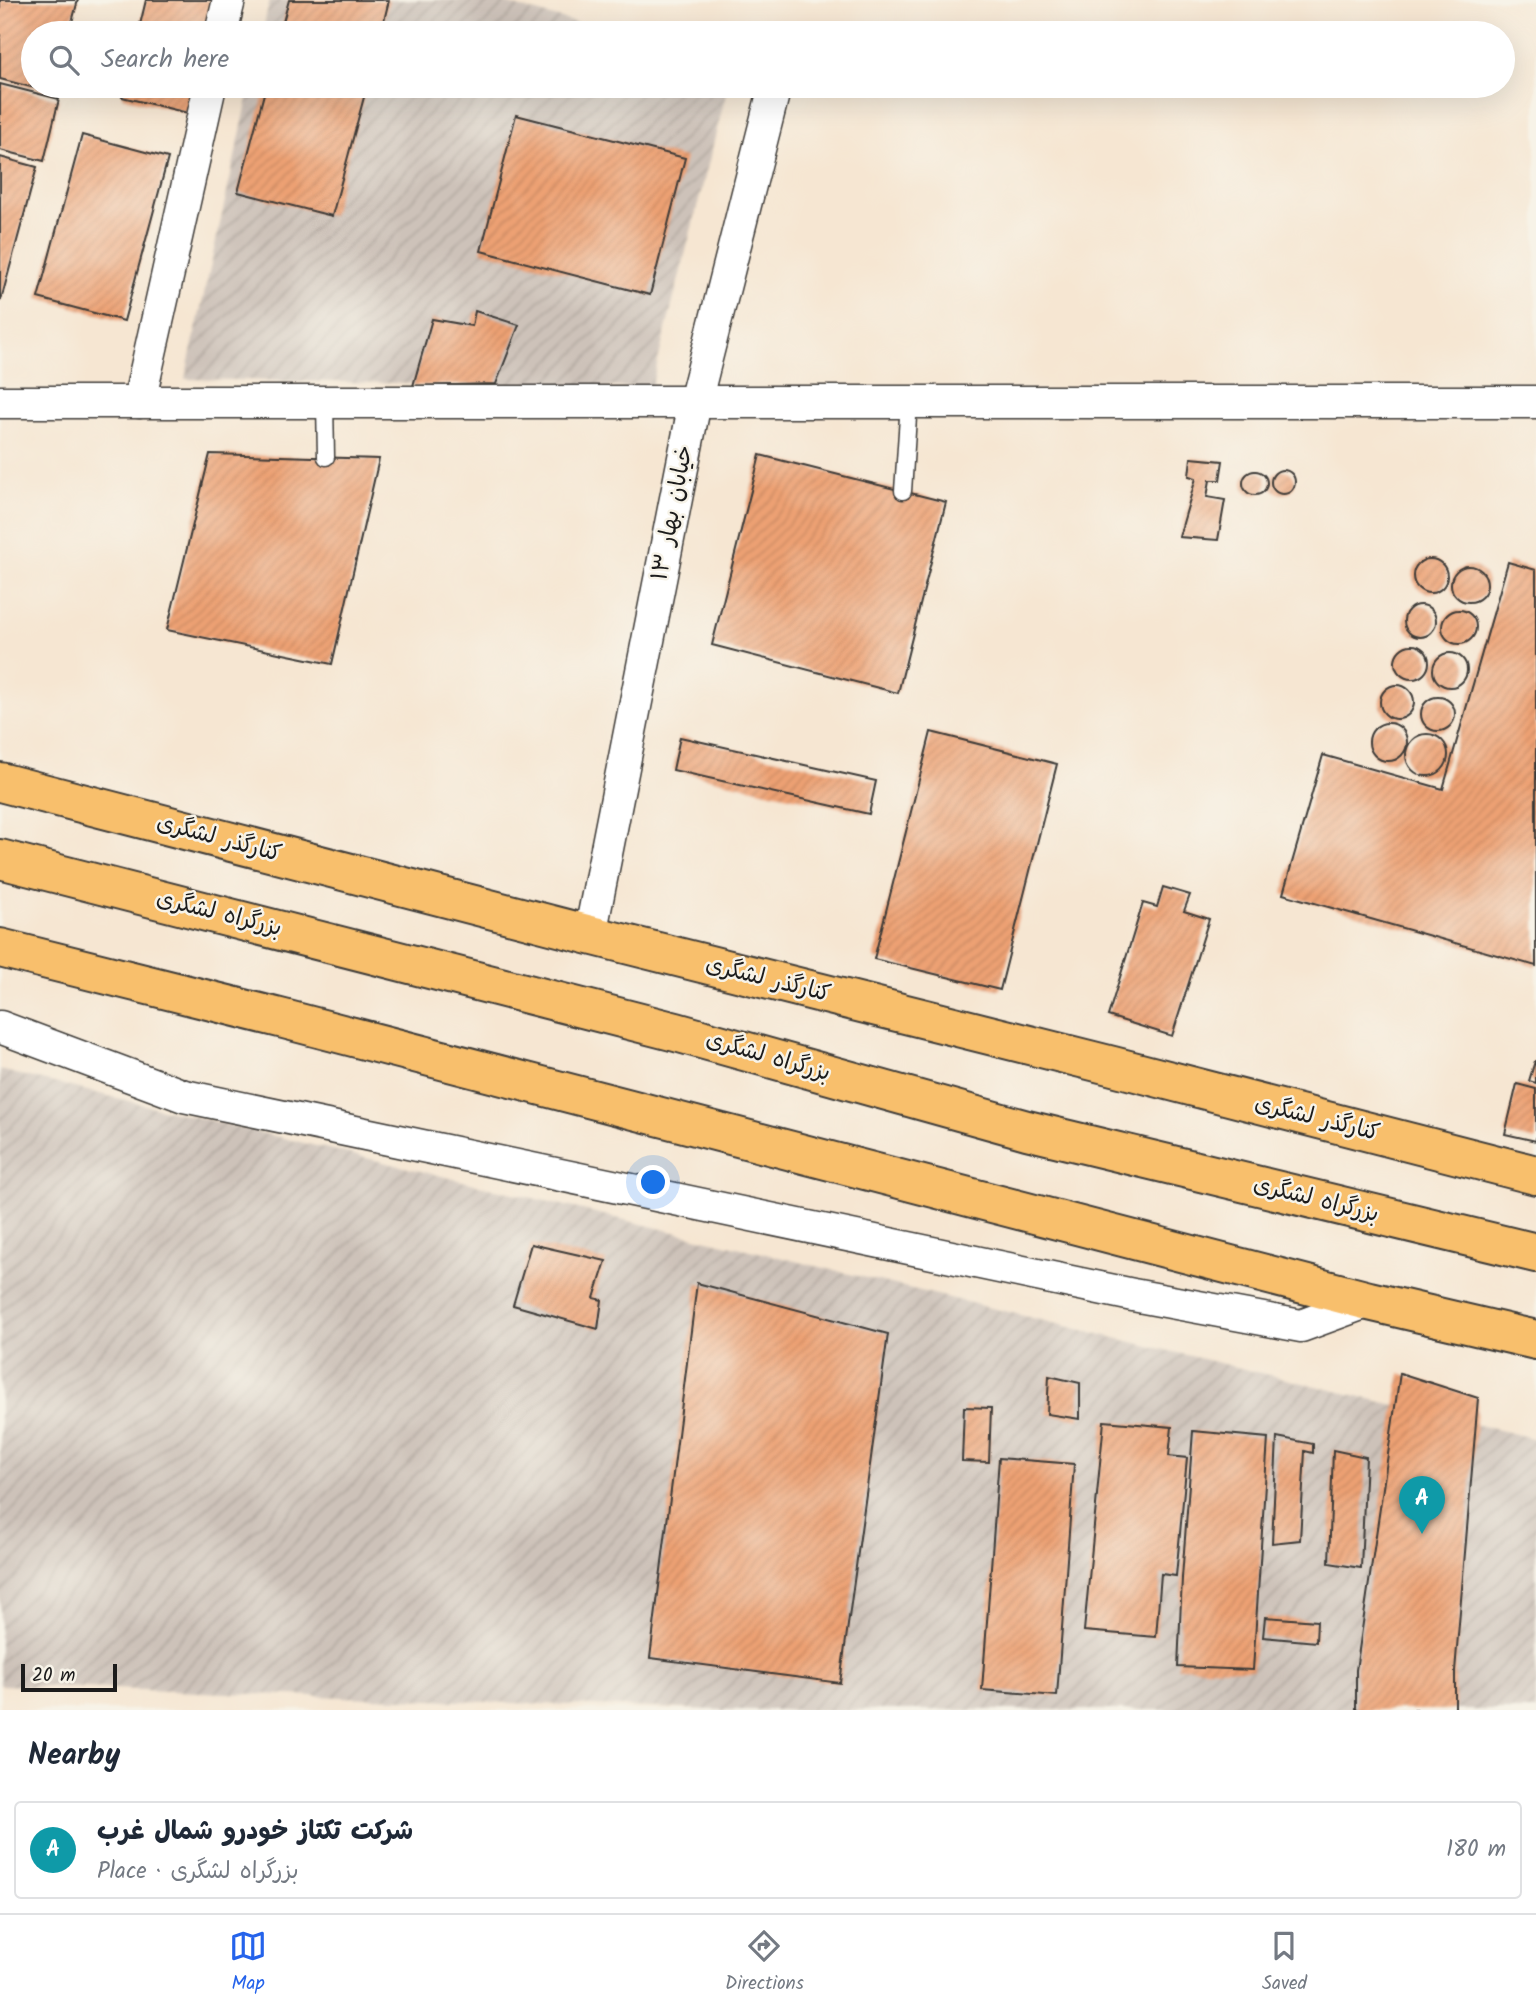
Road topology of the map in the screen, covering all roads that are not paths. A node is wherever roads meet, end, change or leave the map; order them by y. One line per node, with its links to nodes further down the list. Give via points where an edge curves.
1 (229, 0): 2 (street)
2 (225, 21)
3 (207, 98): 6 (street)
4 (772, 98): 8 (street, خیابان بهار ۱۳)
5 (0, 402): 6 (street)
6 (139, 402): 7 (street)
7 (325, 402): 8 (street); 11 (lane)
8 (695, 402): 9 (street); 15 (street, خیابان بهار ۱۳)
9 (909, 402): 10 (street); 12 (lane)
10 (1536, 402)
11 (326, 457)
12 (903, 491)
13 (0, 782): 15 (main road, کنارگذر لشگری)
14 (0, 859): 19 (main road, بزرگراه لشگری, via 676,1032 1027,1130)
15 (590, 935): 18 (main road, کنارگذر لشگری)
16 (0, 948): 20 (main road)
17 (0, 1027): 20 (street, via 184,1096 1133,1295 1301,1326)
18 (1536, 1175)
19 (1536, 1253)
20 (1369, 1301): 21 (main road)
21 (1536, 1340)

